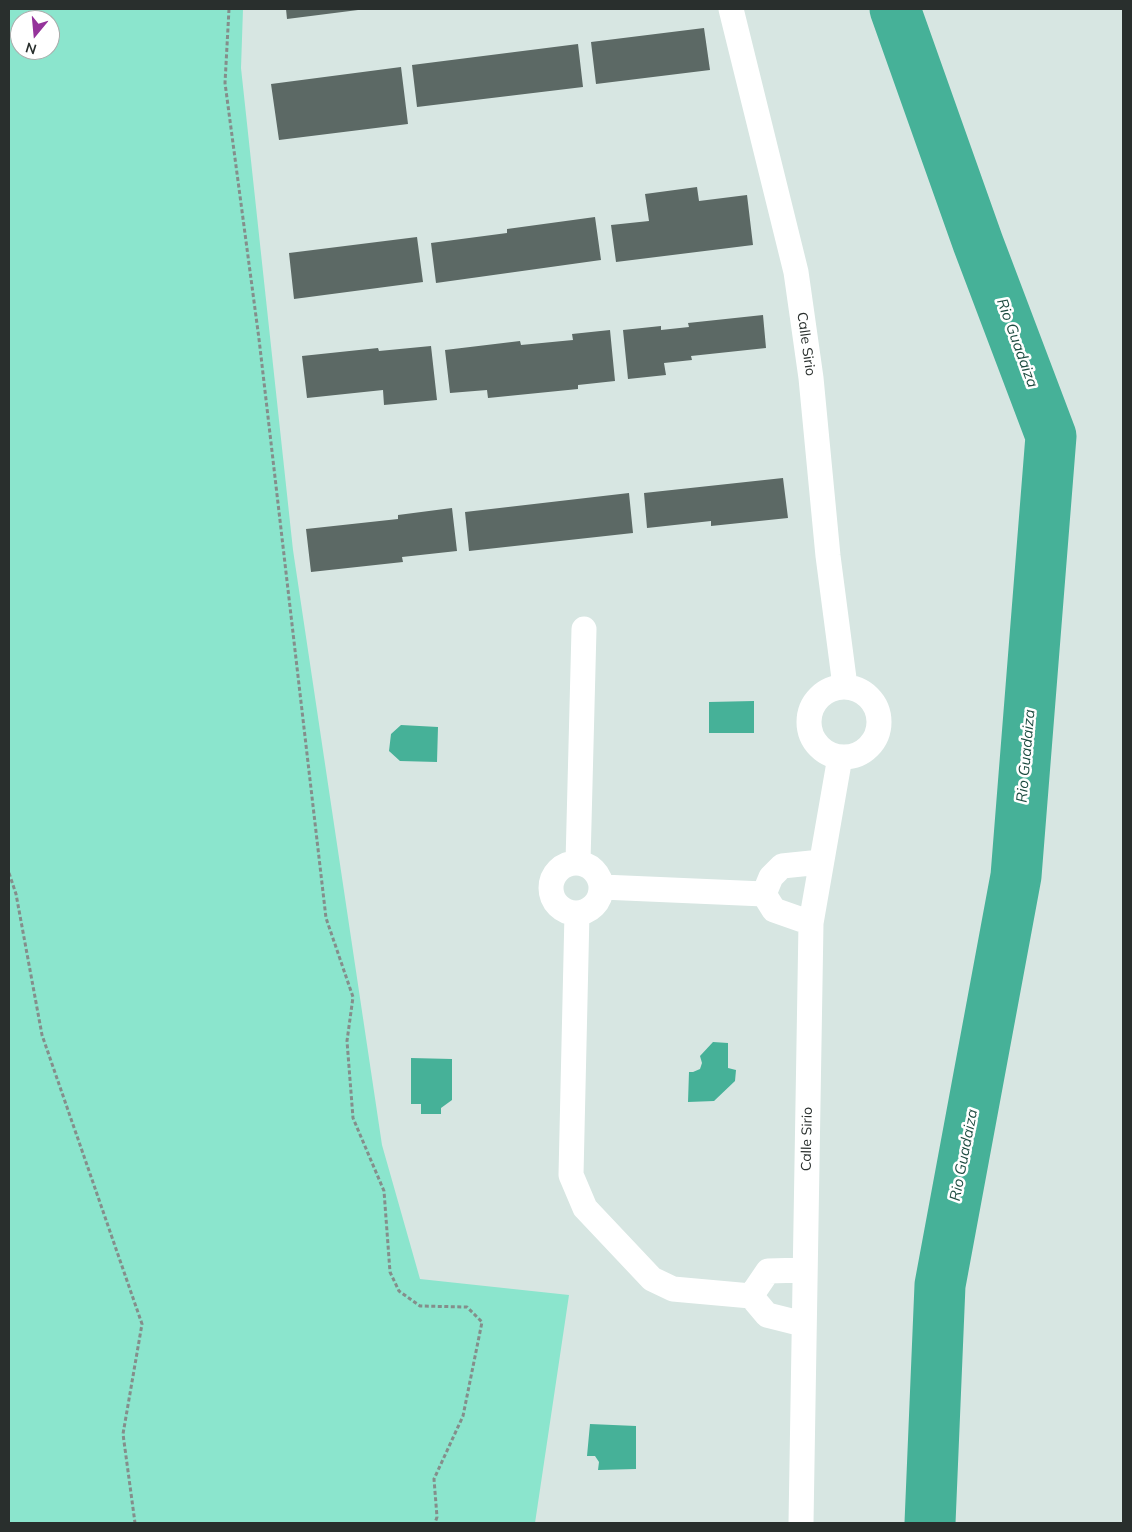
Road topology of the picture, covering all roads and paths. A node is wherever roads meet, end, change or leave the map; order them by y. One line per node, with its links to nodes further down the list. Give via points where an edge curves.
1 (229, 9): 17 (path, via 225,83 259,339 326,918 353,997 347,1041 353,1118 384,1191 390,1272 399,1291 420,1306 467,1307 482,1322 463,1416 434,1479)
2 (731, 9): 4 (street, Calle Sirio, via 796,272 811,378)
3 (584, 629): 6 (street)
4 (844, 686): 5 (street, via 827,690 813,702 808,720 811,738 823,751); 5 (street, via 863,692 876,705 880,724 874,742 859,754)
5 (840, 757): 7 (street, Calle Sirio)
6 (578, 862): 9 (street, via 589,866 598,875); 11 (street, via 564,865 554,874 550,887 554,901 564,910)
7 (821, 862): 10 (street, via 782,866 771,877); 12 (street, Calle Sirio)
8 (9, 873): 16 (path, via 16,894 42,1035 142,1324 123,1434)
9 (602, 887): 10 (street); 11 (street, via 595,905)
10 (764, 894): 12 (street, via 774,910)
11 (577, 913): 14 (street, via 571,1176 585,1208 652,1279 673,1289)
12 (811, 923): 13 (street, Calle Sirio)
13 (804, 1270): 14 (street, via 768,1271); 15 (street, Calle Sirio)
14 (751, 1296): 15 (street, via 767,1315)
15 (803, 1324): 18 (street, Calle Sirio)
16 (135, 1523)
17 (435, 1523)
18 (801, 1523)

